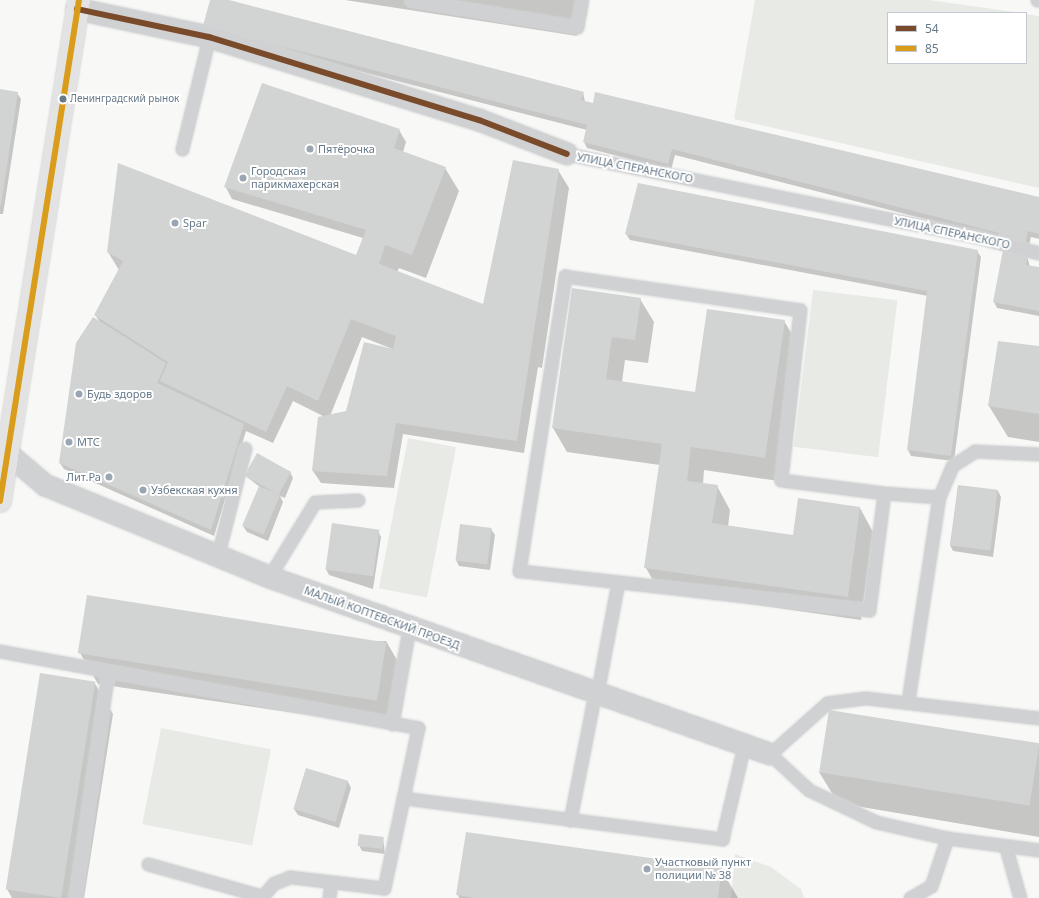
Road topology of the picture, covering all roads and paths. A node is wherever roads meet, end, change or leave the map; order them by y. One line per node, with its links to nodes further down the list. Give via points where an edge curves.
1 (411, 0): 2 (lane, via 577,27)
2 (582, 0)
3 (78, 4): 4 (street, УЛИЦА СПЕРАНСКОГО); 9 (street)
4 (209, 37): 5 (lane); 6 (street, УЛИЦА СПЕРАНСКОГО, via 479,120)
5 (182, 149)
6 (567, 154): 7 (lane, УЛИЦА СПЕРАНСКОГО, via 978,237)
7 (1039, 253)
8 (246, 448): 15 (lane)
9 (4, 450): 14 (street); 15 (street, МАЛЫЙ КОПТЕВСКИЙ ПРОЕЗД, via 45,485)
10 (1039, 454): 12 (lane, via 975,451 952,466)
11 (884, 493): 12 (lane); 17 (lane, via 869,610); 17 (lane, via 781,480 800,310 565,276 519,571)
12 (939, 497): 22 (lane)
13 (358, 500): 16 (lane, via 315,502)
14 (0, 501)
15 (218, 554): 16 (street, МАЛЫЙ КОПТЕВСКИЙ ПРОЕЗД)
16 (269, 576): 18 (street, МАЛЫЙ КОПТЕВСКИЙ ПРОЕЗД)
17 (618, 582): 21 (lane)
18 (409, 628): 21 (street, МАЛЫЙ КОПТЕВСКИЙ ПРОЕЗД); 24 (lane)
19 (0, 652): 20 (lane)
20 (108, 672): 24 (lane); 35 (lane)
21 (596, 693): 25 (street, МАЛЫЙ КОПТЕВСКИЙ ПРОЕЗД); 28 (lane)
22 (908, 701): 23 (lane); 26 (lane, via 865,698 827,703)
23 (1039, 718)
24 (392, 724): 27 (lane, via 418,728)
25 (744, 745): 26 (street, МАЛЫЙ КОПТЕВСКИЙ ПРОЕЗД); 28 (lane, via 722,839)
26 (770, 754): 29 (lane, via 809,790 876,822)
27 (403, 798): 28 (lane); 33 (lane, via 384,888)
28 (570, 820)
29 (946, 838): 30 (lane); 37 (lane, via 931,886)
30 (1006, 848): 31 (lane); 38 (lane)
31 (1039, 850)
32 (148, 864): 34 (lane)
33 (331, 882): 34 (lane, via 290,877 274,883); 36 (lane)
34 (261, 897)
35 (75, 898)
36 (329, 898)
37 (910, 898)
38 (1020, 898)

